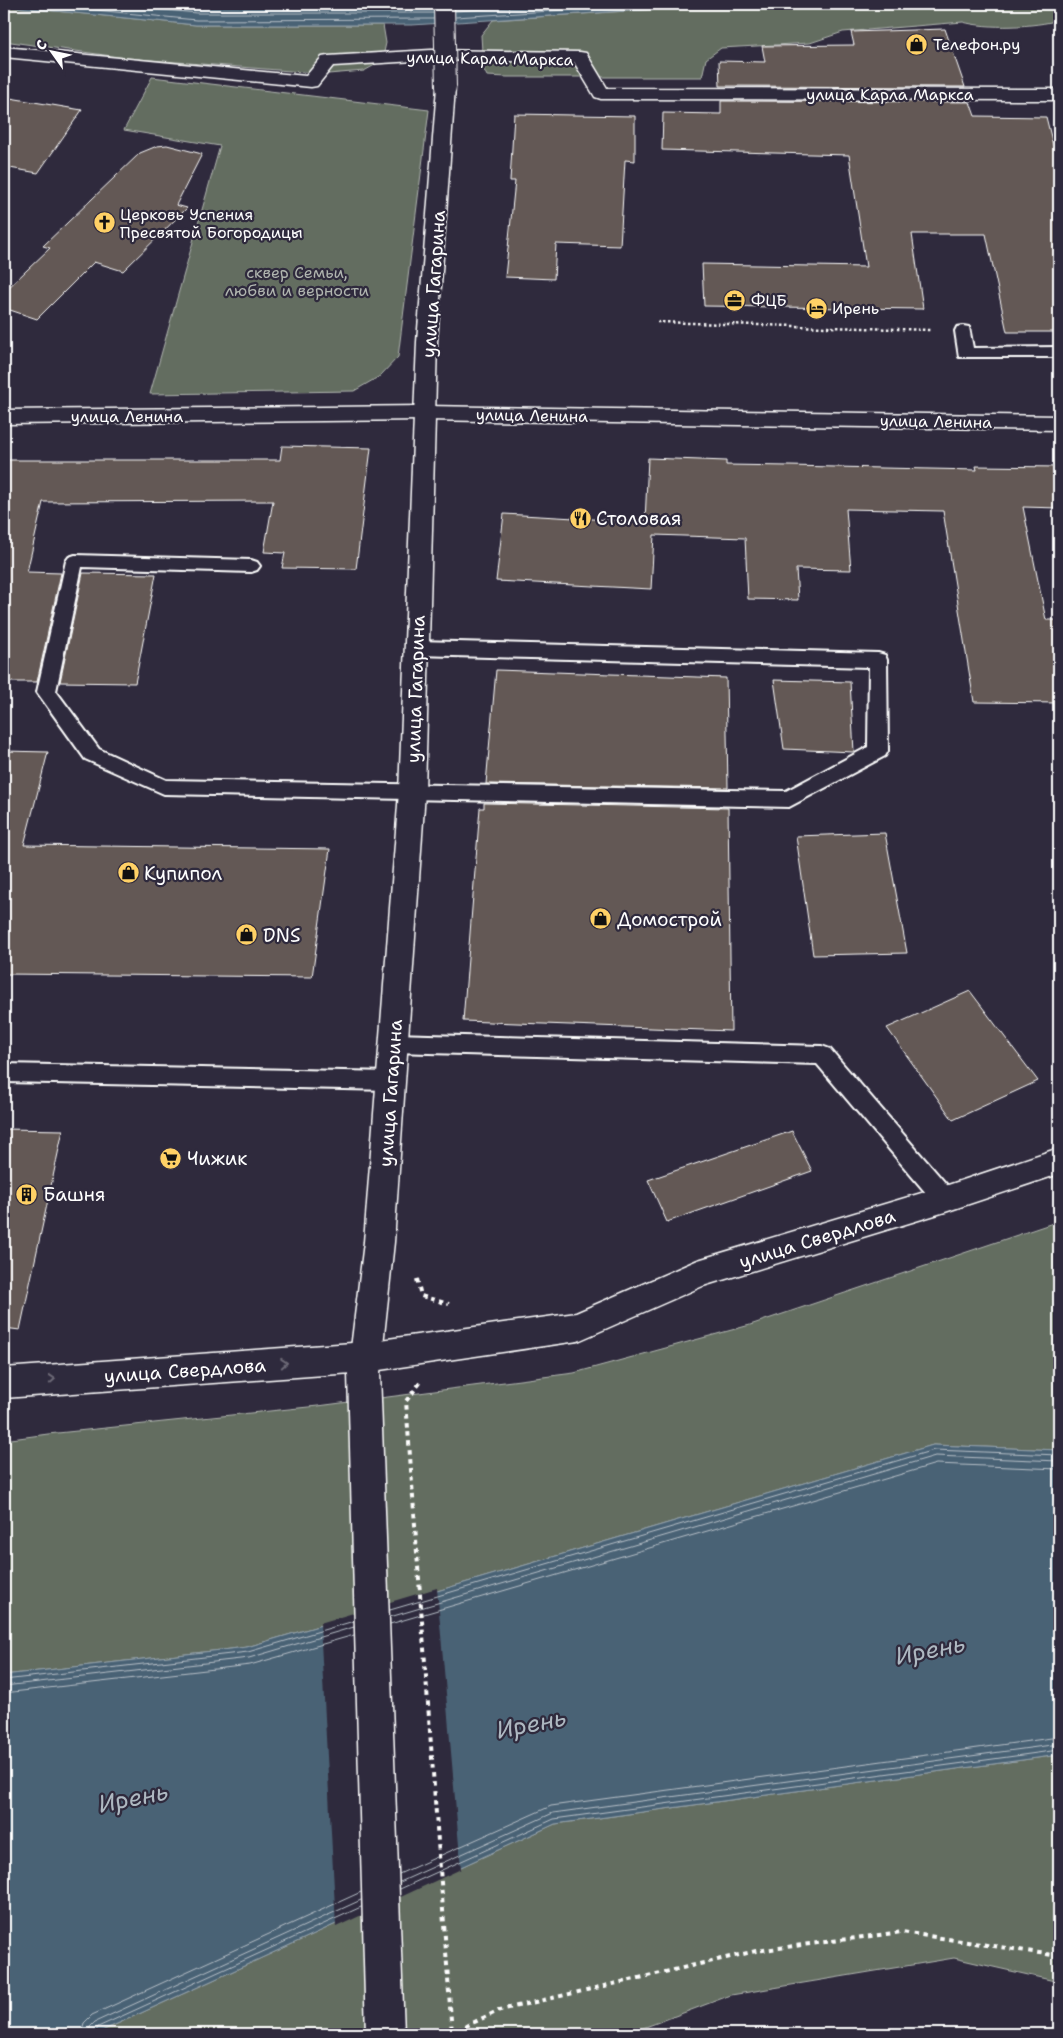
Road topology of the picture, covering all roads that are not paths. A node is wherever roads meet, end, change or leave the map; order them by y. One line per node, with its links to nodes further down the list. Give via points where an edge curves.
1 (444, 4): 6 (main road, улица Гагарина, bridge, via 446,87)
2 (4, 52): 3 (main road, улица Карла Маркса, via 311,82 328,61 431,55 580,57 601,93)
3 (1059, 95)
4 (962, 331): 5 (lane, via 965,354)
5 (1059, 352)
6 (425, 413): 7 (main road, улица Ленина); 8 (main road, улица Ленина); 10 (main road, улица Гагарина)
7 (4, 417)
8 (1059, 423)
9 (251, 566): 11 (lane, via 75,562 46,692 92,754 164,787)
10 (417, 648): 11 (main road, улица Гагарина); 11 (lane, via 878,660 878,751 789,799)
11 (412, 792): 12 (main road, улица Гагарина)
12 (394, 1043): 14 (main road, улица Гагарина); 16 (lane, via 822,1056)
13 (4, 1073): 14 (lane)
14 (391, 1081): 17 (main road, улица Гагарина, via 379,1242)
15 (1059, 1161): 16 (main road, улица Свердлова)
16 (945, 1199): 17 (main road, улица Свердлова, via 698,1274 578,1327)
17 (365, 1365): 18 (main road, улица Свердлова, one-way to 17); 19 (main road, улица Гагарина)
18 (4, 1383)
19 (385, 2034)

